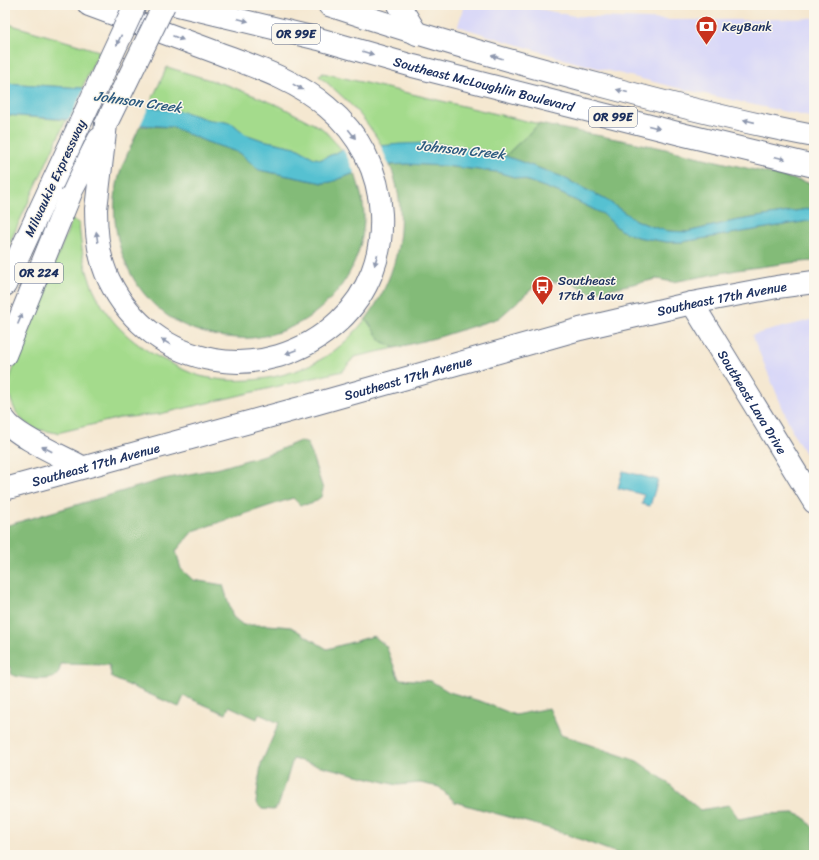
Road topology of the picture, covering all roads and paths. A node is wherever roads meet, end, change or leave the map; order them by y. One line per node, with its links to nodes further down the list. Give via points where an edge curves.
1 (89, 5): 9 (main road, one-way to 9, via 266,72 308,93 338,116 368,157 378,189 381,222 379,251 370,278 355,304 324,335 311,343 283,355 254,361 224,361 194,355 167,343 143,326 124,304 109,280 100,252 96,223 97,195)
2 (136, 5): 13 (main road, Milwaukie Expressway / OR 224, one-way to 13, bridge)
3 (164, 5): 9 (main road, Milwaukie Expressway / OR 224, bridge)
4 (178, 5): 11 (main road, Southeast McLoughlin Boulevard / OR 99E, one-way to 11)
5 (329, 5): 8 (main road, Southeast McLoughlin Boulevard / OR 99E)
6 (399, 5): 8 (main road)
7 (414, 5): 8 (main road)
8 (417, 34): 10 (main road, Southeast McLoughlin Boulevard / OR 99E, one-way to 8, via 675,105)
9 (106, 124): 15 (main road, Milwaukie Expressway / OR 224, one-way to 9, via 72,190)
10 (814, 136)
11 (814, 166)
12 (814, 282): 14 (main road, Southeast 17th Avenue)
13 (5, 285)
14 (692, 303): 17 (main road, Southeast 17th Avenue, via 573,330); 19 (main road, Southeast Lava Drive)
15 (5, 354)
16 (5, 420): 17 (main road, one-way to 16, via 23,436)
17 (82, 467): 18 (main road, Southeast 17th Avenue)
18 (5, 489)
19 (814, 502)

